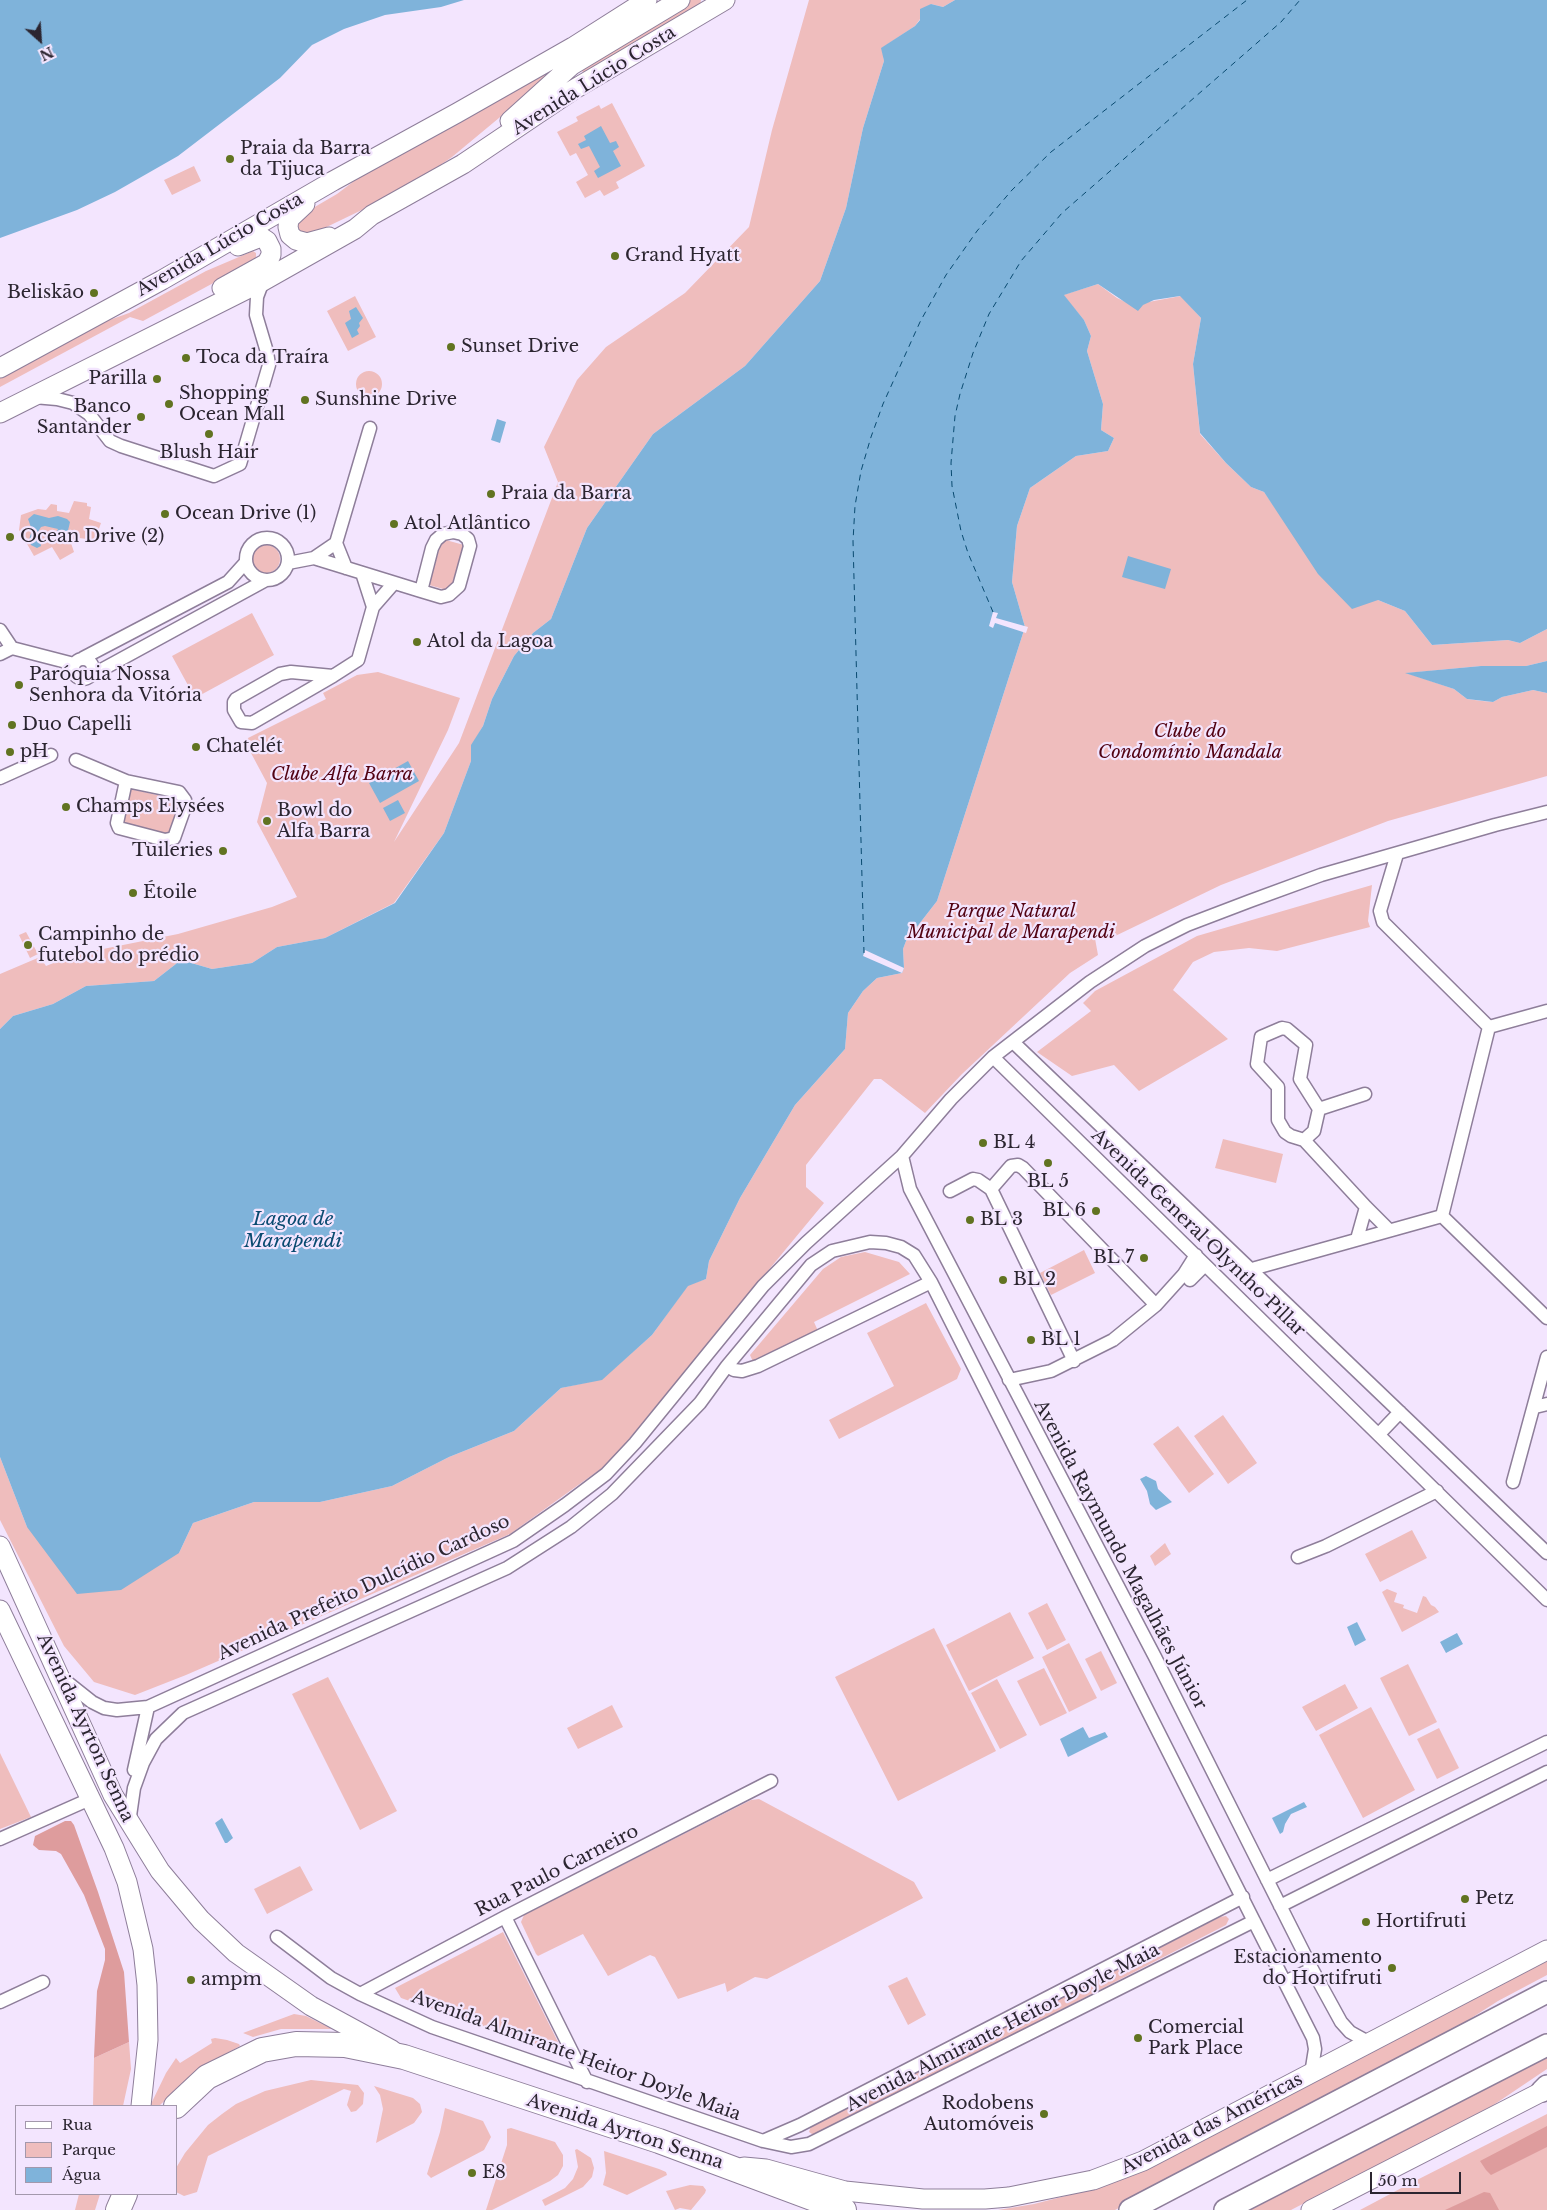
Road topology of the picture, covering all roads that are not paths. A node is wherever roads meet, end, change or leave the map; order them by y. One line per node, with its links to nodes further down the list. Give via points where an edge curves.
1 (647, 0): 7 (main road, Avenida Lúcio Costa, via 573,47)
2 (680, 0): 6 (main road, Avenida Lúcio Costa, via 572,65)
3 (709, 0): 5 (main road)
4 (725, 0): 5 (main road, Avenida Lúcio Costa)
5 (675, 31): 6 (main road, Avenida Lúcio Costa, via 627,56)
6 (463, 164): 8 (main road, Avenida Lúcio Costa, via 372,215)
7 (333, 181): 8 (main road, via 289,219 290,235 307,243); 9 (main road, Avenida Lúcio Costa)
8 (355, 229): 10 (main road, Avenida Lúcio Costa)
9 (162, 280): 11 (main road, Avenida Lúcio Costa); 12 (main road, via 256,238 267,241 271,249 267,263)
10 (263, 281): 12 (main road, Avenida Lúcio Costa); 13 (street, via 257,297 256,315 269,365 240,464 214,476 110,441 89,414 73,403)
11 (0, 368)
12 (65, 380): 13 (main road, Avenida Lúcio Costa)
13 (32, 397): 14 (main road, Avenida Lúcio Costa)
14 (0, 413)
15 (370, 428): 16 (street)
16 (336, 543): 17 (street); 20 (street)
17 (314, 558): 19 (street); 20 (street)
18 (246, 562): 19 (street, via 253,542 267,537 281,542); 22 (street, via 253,575); 28 (street, via 228,582)
19 (288, 562): 22 (street, via 280,575)
20 (346, 568): 21 (street)
21 (362, 573): 23 (street); 25 (street)
22 (266, 580): 29 (street)
23 (394, 583): 24 (street); 25 (street)
24 (421, 591): 24 (street, via 436,540 443,534 462,534 470,546 459,586 449,595 440,597)
25 (373, 607): 30 (street, via 358,660)
26 (0, 630): 27 (street)
27 (6, 651): 28 (street)
28 (78, 661): 29 (street, via 89,660 93,664); 29 (street, via 73,672 77,677 87,679)
29 (92, 675)
30 (333, 676): 30 (street, via 280,674 236,699 234,710 242,722 252,723)
31 (51, 755): 33 (street)
32 (76, 760): 34 (street)
33 (0, 778)
34 (126, 781): 34 (street, via 179,792 183,796 185,807 174,838 165,840 119,828 117,823)
35 (1547, 812): 36 (street, Avenida Prefeito Dulcídio Cardoso)
36 (1397, 854): 38 (street, via 1380,911 1383,922); 39 (street, Avenida Prefeito Dulcídio Cardoso, via 1321,875 1187,925 1146,946 1090,982)
37 (1547, 1011): 38 (street)
38 (1489, 1026): 48 (street)
39 (1013, 1042): 40 (street, Avenida Prefeito Dulcídio Cardoso); 53 (street, Avenida General Olyntho Pillar)
40 (993, 1057): 44 (street, Avenida Prefeito Dulcídio Cardoso); 51 (street, Avenida General Olyntho Pillar)
41 (1365, 1094): 42 (street)
42 (1319, 1109): 43 (street, via 1314,1132); 43 (street, via 1300,1079 1306,1048 1304,1043 1284,1028 1263,1035 1259,1041 1257,1064 1278,1087 1278,1120 1285,1132)
43 (1304, 1140): 47 (street)
44 (902, 1156): 61 (street, Avenida Raymundo Magalhães Júnior, via 910,1190); 74 (street, Avenida Prefeito Dulcídio Cardoso, via 763,1286 635,1443 606,1474 565,1505 513,1541)
45 (991, 1189): 46 (street, via 973,1179); 56 (street, via 1011,1166 1023,1168); 59 (street)
46 (950, 1191)
47 (1366, 1207): 49 (street); 50 (street)
48 (1442, 1216): 49 (street); 57 (street)
49 (1389, 1230): 50 (street)
50 (1357, 1240): 53 (street)
51 (1196, 1255): 52 (street, Avenida General Olyntho Pillar); 56 (street)
52 (1205, 1265): 54 (street); 65 (street, Avenida General Olyntho Pillar)
53 (1252, 1269): 64 (street, Avenida General Olyntho Pillar)
54 (1190, 1280)
55 (931, 1282): 60 (street, via 758,1366 742,1370); 60 (street, via 914,1255 886,1242 870,1242 832,1251 811,1265); 83 (street)
56 (1156, 1305): 59 (street, via 1113,1340)
57 (1547, 1318)
58 (1547, 1358): 62 (street)
59 (1074, 1361): 61 (street, via 1051,1371)
60 (727, 1366): 78 (street, via 700,1403 612,1494 571,1527 507,1568 183,1713 156,1739)
61 (1009, 1380): 82 (street, Avenida Raymundo Magalhães Júnior, via 1160,1654)
62 (1543, 1387): 63 (street)
63 (1541, 1406): 66 (street)
64 (1400, 1412): 65 (street); 69 (street, Avenida General Olyntho Pillar)
65 (1379, 1434): 67 (street, Avenida General Olyntho Pillar)
66 (1513, 1482)
67 (1437, 1491): 70 (street); 71 (street, Avenida General Olyntho Pillar)
68 (0, 1546): 73 (main road, Avenida Ayrton Senna)
69 (1547, 1553)
70 (1298, 1558)
71 (1547, 1600)
72 (0, 1610): 79 (main road, Avenida Ayrton Senna)
73 (61, 1678): 74 (street, Avenida Prefeito Dulcídio Cardoso, via 104,1708 117,1710); 80 (main road, Avenida Ayrton Senna, via 113,1796)
74 (148, 1706): 78 (street, via 134,1768)
75 (1547, 1742): 82 (street)
76 (1547, 1772): 84 (street)
77 (771, 1781): 85 (street, Rua Paulo Carneiro)
78 (134, 1788): 80 (street)
79 (90, 1799): 81 (street); 103 (main road, Avenida Ayrton Senna, via 127,1882 143,1949 149,2016)
80 (129, 1823): 99 (main road, Avenida Ayrton Senna, via 181,1898 236,1953 311,2006)
81 (0, 1839)
82 (1268, 1880): 84 (street, Avenida Raymundo Magalhães Júnior)
83 (1243, 1897): 86 (street); 105 (street, Avenida Almirante Heitor Doyle Maia)
84 (1280, 1906): 89 (street, Avenida Raymundo Magalhães Júnior)
85 (505, 1917): 94 (street, Rua Paulo Carneiro); 101 (street)
86 (1254, 1921): 91 (street); 107 (street, Avenida Almirante Heitor Doyle Maia)
87 (277, 1938): 94 (street, Avenida Almirante Heitor Doyle Maia, via 311,1965)
88 (1547, 1950): 97 (main road, Avenida das Américas)
89 (1312, 1969): 91 (street); 97 (street, Avenida Raymundo Magalhães Júnior, via 1341,2022 1350,2032)
90 (43, 1982): 95 (street)
91 (1285, 1982): 100 (street, via 1313,2038 1315,2049)
92 (1547, 1987): 96 (highway, via 1482,2021)
93 (1547, 1992): 96 (highway)
94 (360, 1994): 101 (street, Avenida Almirante Heitor Doyle Maia, via 432,2028)
95 (0, 2002)
96 (1475, 2030): 110 (highway)
97 (1370, 2043): 100 (main road, Avenida das Américas)
98 (1547, 2045): 111 (highway)
99 (404, 2057): 104 (highway, Avenida Ayrton Senna, via 346,2045 278,2046 244,2058 207,2077); 108 (highway, Avenida Ayrton Senna)
100 (1311, 2074): 108 (main road, Avenida das Américas, via 1143,2161 1093,2180 1032,2194 985,2199 884,2196 845,2191 766,2169)
101 (587, 2082): 106 (street, Avenida Almirante Heitor Doyle Maia)
102 (1545, 2089): 112 (main road)
103 (141, 2105)
104 (177, 2105)
105 (800, 2125): 106 (street, Avenida Almirante Heitor Doyle Maia); 107 (street)
106 (763, 2141): 107 (street, Avenida Almirante Heitor Doyle Maia, via 792,2147)
107 (809, 2144)
108 (732, 2168): 109 (highway, Avenida Ayrton Senna)
109 (844, 2210)
110 (1130, 2210)
111 (1225, 2210)
112 (1312, 2210)

